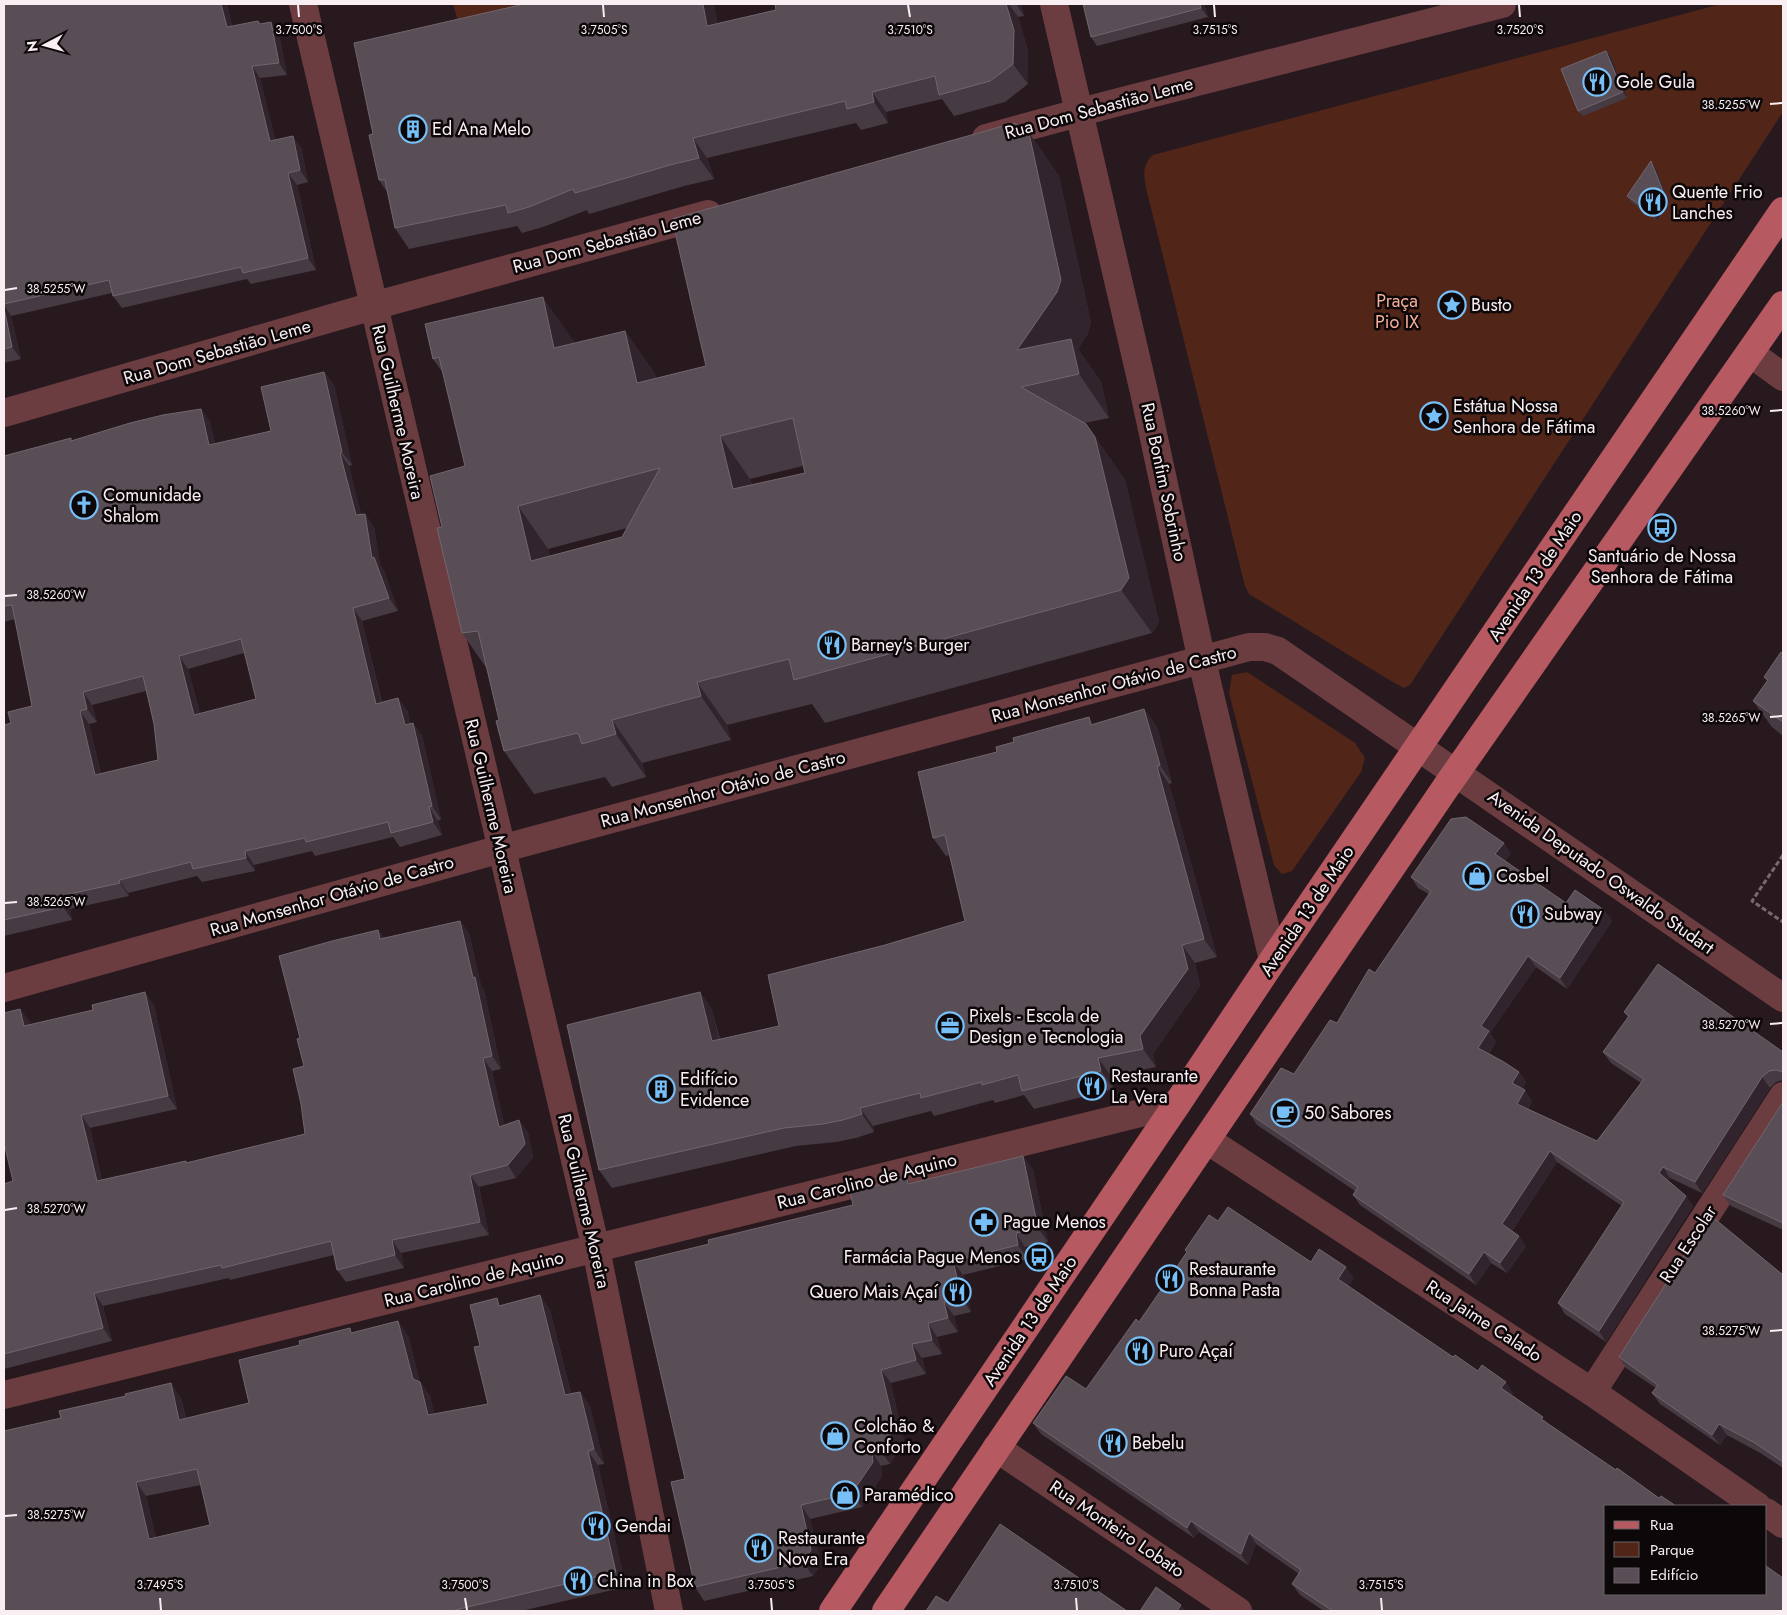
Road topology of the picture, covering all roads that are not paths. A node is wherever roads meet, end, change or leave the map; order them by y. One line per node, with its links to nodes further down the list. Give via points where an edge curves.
1 (303, 4): 9 (street, Rua Guilherme Moreira)
2 (1054, 4): 4 (street, Rua Bonfim Sobrinho)
3 (1502, 4): 4 (street, Rua Dom Sebastião Leme)
4 (1079, 113): 5 (street, Rua Dom Sebastião Leme); 13 (street, Rua Bonfim Sobrinho)
5 (959, 146)
6 (729, 209): 9 (street, Rua Dom Sebastião Leme)
7 (1783, 211): 14 (main road, Avenida 13 de Maio)
8 (1783, 304): 10 (main road)
9 (374, 306): 12 (street, Rua Dom Sebastião Leme); 16 (street, Rua Guilherme Moreira)
10 (1750, 353): 11 (street); 15 (main road)
11 (1783, 377)
12 (4, 413)
13 (1202, 661): 14 (street, Rua Monsenhor Otávio de Castro, via 1249,647 1278,651); 16 (street, Rua Monsenhor Otávio de Castro); 17 (street, Rua Bonfim Sobrinho)
14 (1418, 748): 15 (street, Avenida Deputado Oswaldo Studart); 17 (main road, Avenida 13 de Maio)
15 (1456, 772): 19 (street, Avenida Deputado Oswaldo Studart); 22 (main road)
16 (501, 849): 18 (street, Rua Monsenhor Otávio de Castro); 23 (street, Rua Guilherme Moreira)
17 (1273, 960): 21 (main road, Avenida 13 de Maio)
18 (4, 988)
19 (1783, 998)
20 (1783, 1096): 24 (street, Rua Escolar)
21 (1177, 1104): 23 (street, Rua Carolino de Aquino); 31 (main road, Avenida 13 de Maio)
22 (1207, 1140): 24 (street, Rua Jaime Calado); 26 (main road)
23 (596, 1249): 25 (street, Rua Carolino de Aquino); 30 (street, Rua Guilherme Moreira)
24 (1592, 1392): 27 (street, Rua Jaime Calado)
25 (4, 1395)
26 (996, 1448): 32 (main road); 33 (street, Rua Monteiro Lobato)
27 (1756, 1505)
28 (1767, 1513): 29 (street)
29 (1783, 1524)
30 (669, 1611)
31 (833, 1611)
32 (886, 1611)
33 (1238, 1611)

